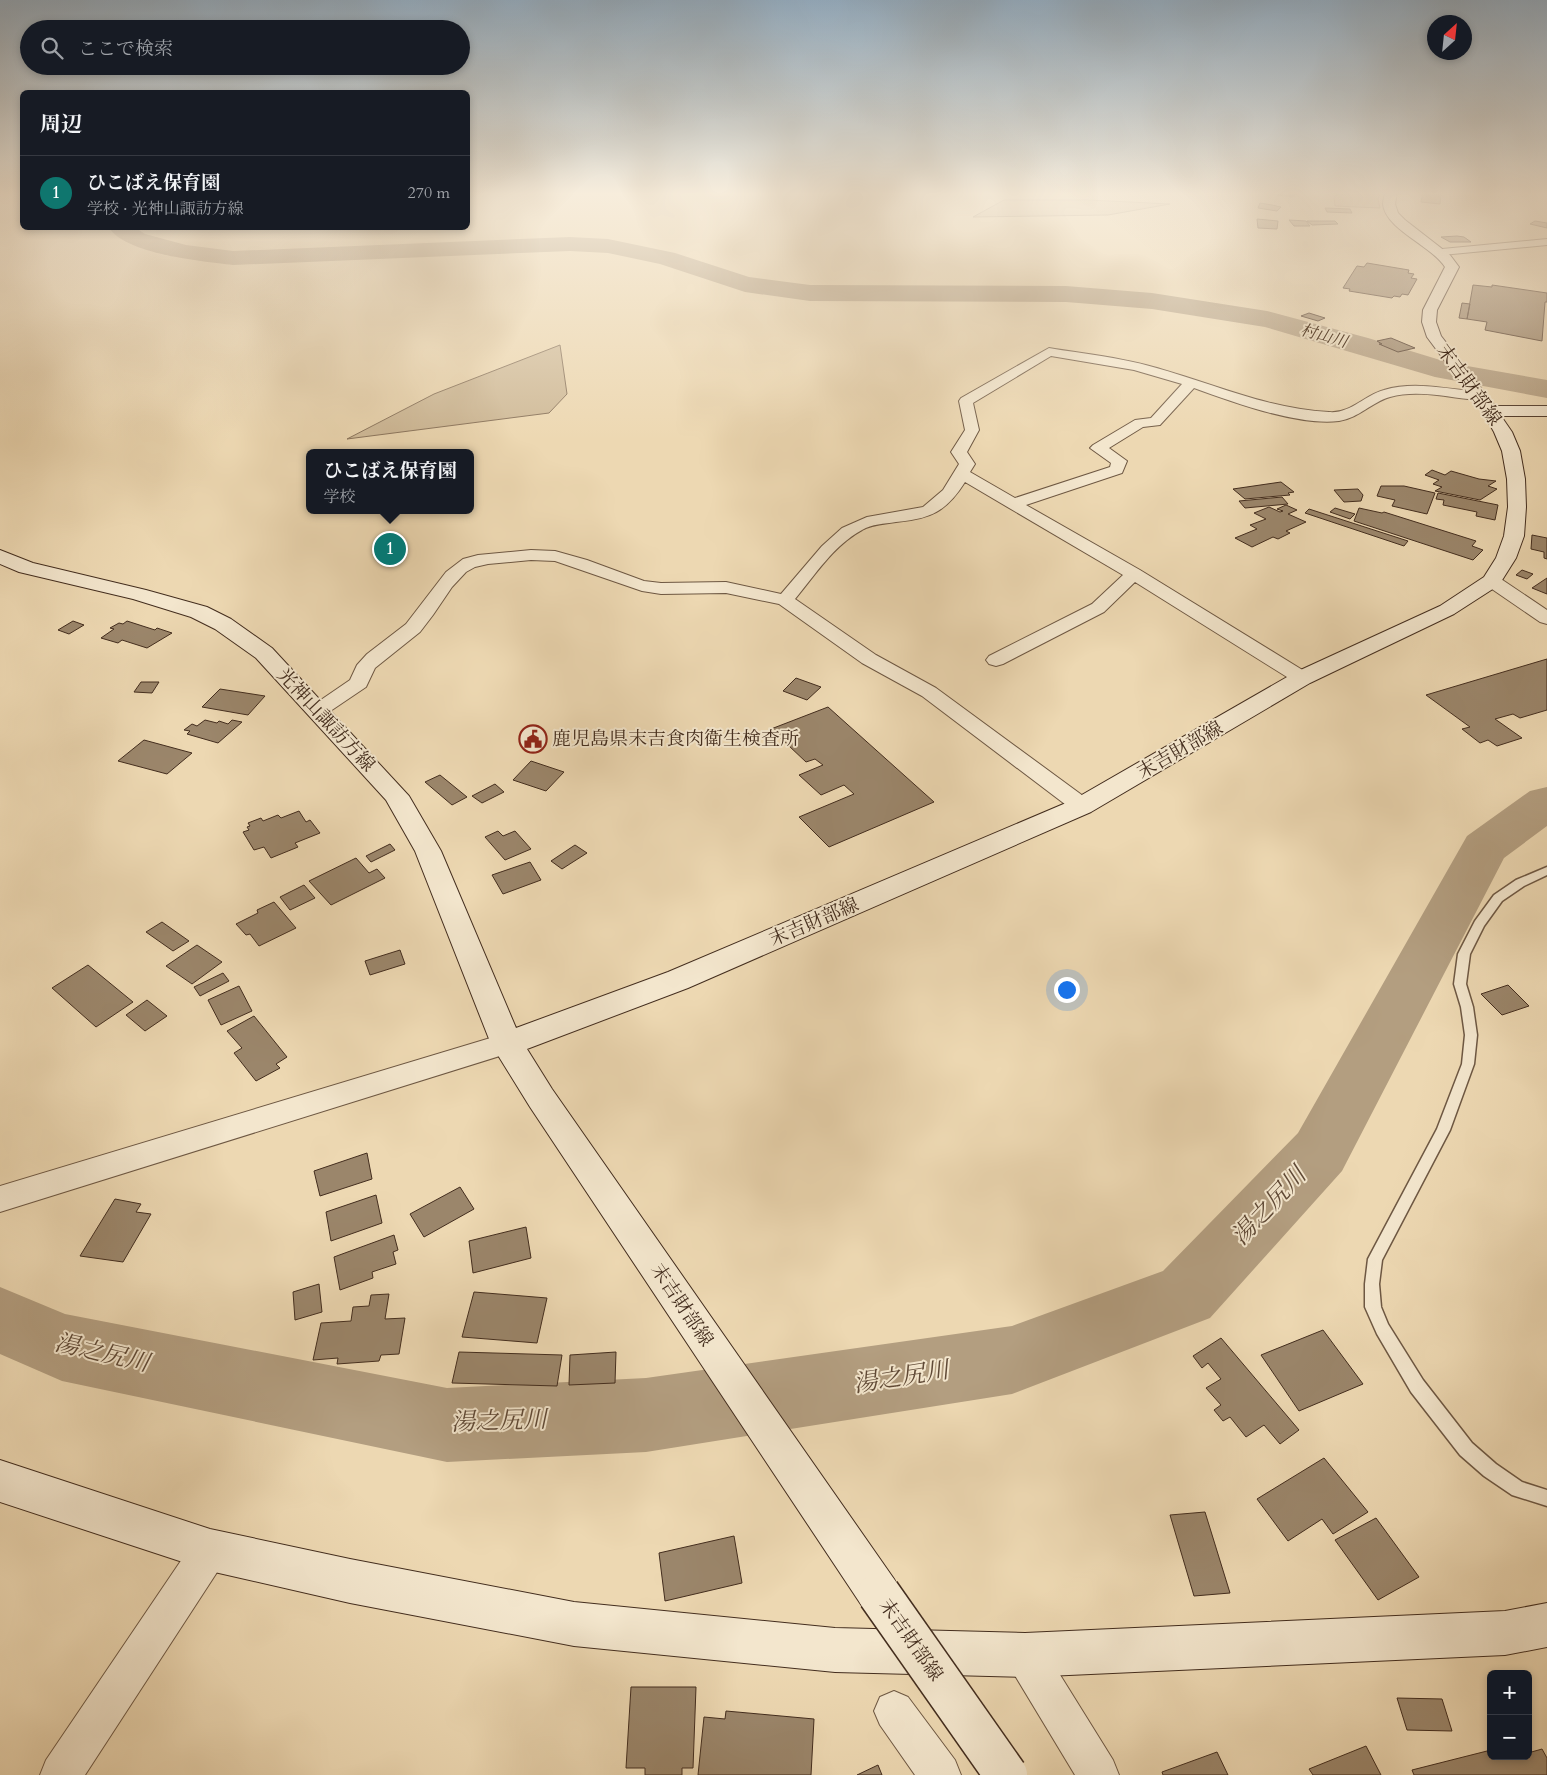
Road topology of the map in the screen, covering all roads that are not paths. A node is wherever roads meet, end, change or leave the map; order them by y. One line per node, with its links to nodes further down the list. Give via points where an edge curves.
1 (1449, 275): 3 (main road, 末吉財部線, via 1429,316 1434,337)
2 (1190, 384): 3 (street, via 1270,407 1335,418 1386,394 1414,392); 6 (street, via 1145,369 1049,352 966,401 972,430 959,452 967,464); 7 (street, via 1155,422 1140,423 1098,448 1119,461 1117,470)
3 (1478, 396): 4 (main road, 末吉財部線)
4 (1490, 411): 5 (main road); 10 (main road, 末吉財部線, via 1512,451 1517,507 1514,536)
5 (1547, 411)
6 (962, 474): 7 (street); 11 (street, via 941,502 928,511 875,519 839,539)
7 (1014, 503): 9 (street)
8 (0, 556): 15 (main road, 光神山諏訪方線, via 26,568 139,594 199,612 223,624 264,653)
9 (1134, 574): 13 (street, via 1098,608); 14 (street)
10 (1492, 581): 12 (street); 14 (main road, 末吉財部線, via 1447,610)
11 (785, 600): 15 (street, via 720,587 654,588 609,576 556,556 487,558 470,562 450,578 414,628 371,658 359,683); 16 (street, via 870,659 930,692)
12 (1547, 618)
13 (996, 660)
14 (1302, 678): 16 (main road, 末吉財部線)
15 (319, 710): 18 (main road, 光神山諏訪方線, via 396,796 419,835)
16 (1082, 806): 18 (main road, 末吉財部線, via 678,980)
17 (1547, 871): 21 (lane, via 1498,898 1479,924 1464,954 1460,984 1471,1035 1468,1064 1443,1130 1375,1259 1372,1284 1373,1307 1382,1330 1417,1386 1466,1449 1518,1489)
18 (507, 1044): 19 (street); 28 (main road, 末吉財部線, bridge, via 873,1586)
19 (0, 1200)
20 (0, 1480): 22 (main road)
21 (1547, 1498)
22 (210, 1550): 24 (main road, via 574,1624 835,1650); 26 (street)
23 (1547, 1625): 24 (main road, via 1505,1633)
24 (1025, 1655): 29 (street)
25 (894, 1711): 27 (street)
26 (61, 1775)
27 (940, 1775)
28 (1006, 1775)
29 (1098, 1775)

